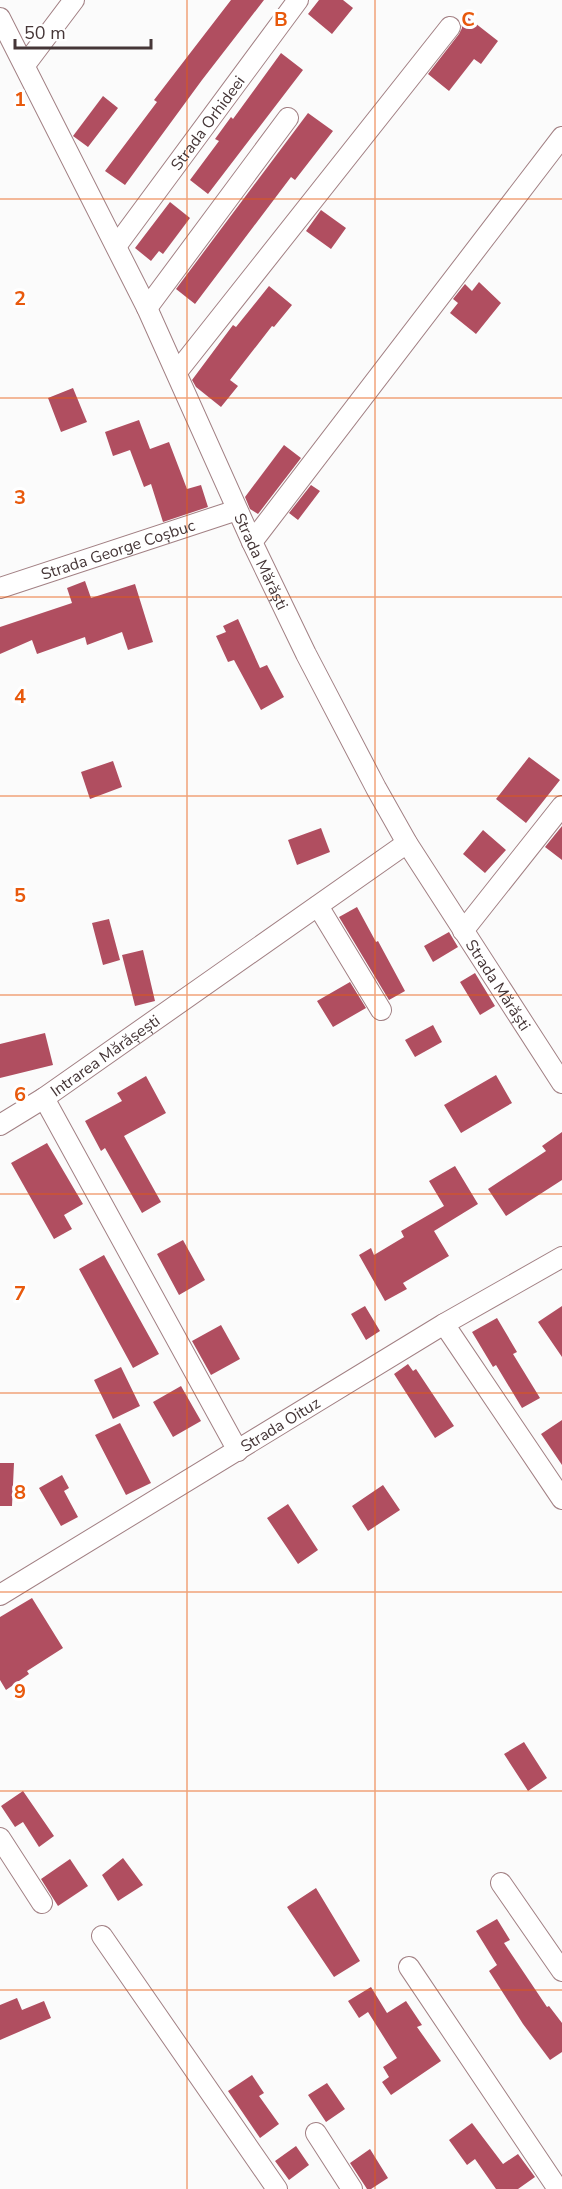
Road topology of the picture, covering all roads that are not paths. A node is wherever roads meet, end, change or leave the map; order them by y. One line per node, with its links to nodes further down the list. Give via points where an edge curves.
1 (74, 0): 5 (street)
2 (298, 0): 8 (street, Strada Orhideei)
3 (0, 18): 5 (street, Strada Mărăști)
4 (450, 27): 10 (street)
5 (25, 65): 8 (street, Strada Mărăști)
6 (288, 118): 9 (street)
7 (562, 137): 12 (street)
8 (117, 245): 9 (street, Strada Mărăști)
9 (147, 308): 10 (street, Strada Mărăști)
10 (177, 372): 11 (street, Strada Mărăști)
11 (237, 510): 12 (street, Strada Mărăști); 13 (street, Strada George Coșbuc)
12 (252, 542): 15 (street, Strada Mărăști, via 306,654)
13 (0, 588)
14 (562, 806): 17 (street)
15 (407, 843): 16 (street, Intrarea Mărășești); 17 (street, Strada Mărăști)
16 (318, 906): 18 (street); 20 (street, Intrarea Mărășești)
17 (463, 932): 19 (street, Strada Mărăști)
18 (381, 1010)
19 (562, 1083)
20 (44, 1098): 21 (street); 24 (street, Intrarea Mărășești)
21 (0, 1125)
22 (562, 1257): 23 (street, Strada Oituz)
23 (444, 1324): 24 (street, Strada Oituz); 25 (street)
24 (238, 1451): 26 (street, Strada Oituz)
25 (562, 1499)
26 (0, 1595)
27 (0, 1838): 29 (street)
28 (501, 1883): 32 (street)
29 (42, 1903)
30 (102, 1936): 34 (street)
31 (409, 1967): 36 (street)
32 (562, 1971)
33 (316, 2133): 35 (street)
34 (277, 2189)
35 (352, 2189)
36 (558, 2189)

